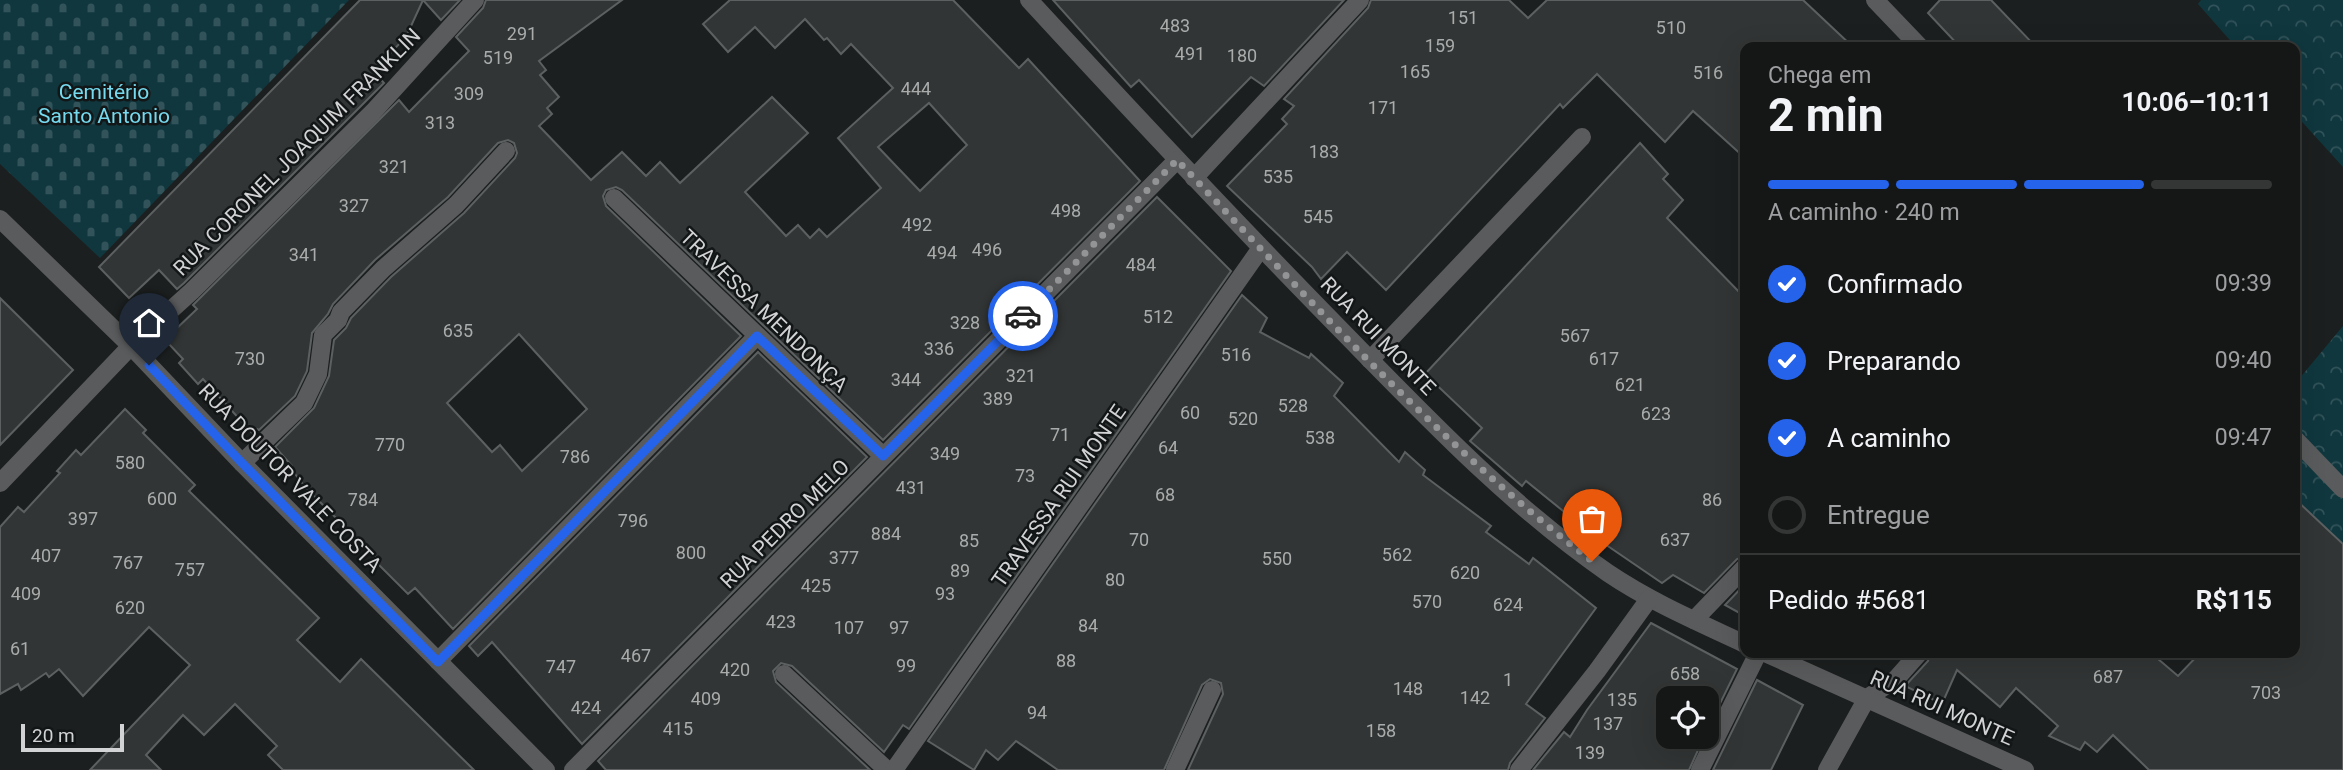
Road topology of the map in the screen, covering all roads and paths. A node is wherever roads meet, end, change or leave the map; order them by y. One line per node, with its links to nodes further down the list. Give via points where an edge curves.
1 (475, 0): 14 (street, RUA CORONEL JOAQUIM FRANKLIN, via 373,112)
2 (1029, 0): 8 (street, RUA RUI MONTE)
3 (1360, 0): 9 (street)
4 (1875, 0): 5 (street)
5 (1915, 42)
6 (1582, 137): 15 (street)
7 (506, 151): 18 (street, via 456,205 341,312 323,335 318,374 304,402)
8 (1177, 160): 9 (street, RUA RUI MONTE); 17 (street, RUA PEDRO MELO)
9 (1194, 178): 12 (street, RUA RUI MONTE)
10 (614, 198): 13 (street, TRAVESSA MENDONÇA)
11 (0, 219): 14 (street, RUA DOUTOR VALE COSTA)
12 (1261, 248): 15 (street, RUA RUI MONTE); 35 (street, TRAVESSA RUI MONTE)
13 (757, 336): 17 (street, TRAVESSA MENDONÇA); 28 (street)
14 (131, 346): 18 (street, RUA DOUTOR VALE COSTA); 19 (street, RUA CORONEL JOAQUIM FRANKLIN)
15 (1370, 360): 22 (street, RUA RUI MONTE, via 1501,487 1598,566)
16 (2300, 444): 20 (street)
17 (883, 456): 33 (street, RUA PEDRO MELO)
18 (242, 463): 28 (street, RUA DOUTOR VALE COSTA)
19 (0, 483)
20 (2343, 489)
21 (1740, 572): 23 (street)
22 (1649, 599): 23 (street, RUA RUI MONTE); 37 (street)
23 (1694, 620): 24 (street, RUA RUI MONTE)
24 (1740, 642)
25 (1756, 658): 38 (street)
26 (1776, 658): 31 (street, RUA RUI MONTE)
27 (1915, 658): 31 (street, via 1896,679)
28 (438, 662): 32 (street, RUA DOUTOR VALE COSTA)
29 (784, 674): 34 (street)
30 (1212, 690): 36 (street)
31 (1867, 698): 39 (street); 40 (street, RUA RUI MONTE)
32 (546, 770)
33 (573, 770)
34 (887, 770)
35 (894, 770)
36 (1175, 770)
37 (1519, 770)
38 (1700, 770)
39 (1827, 770)
40 (2025, 770)

